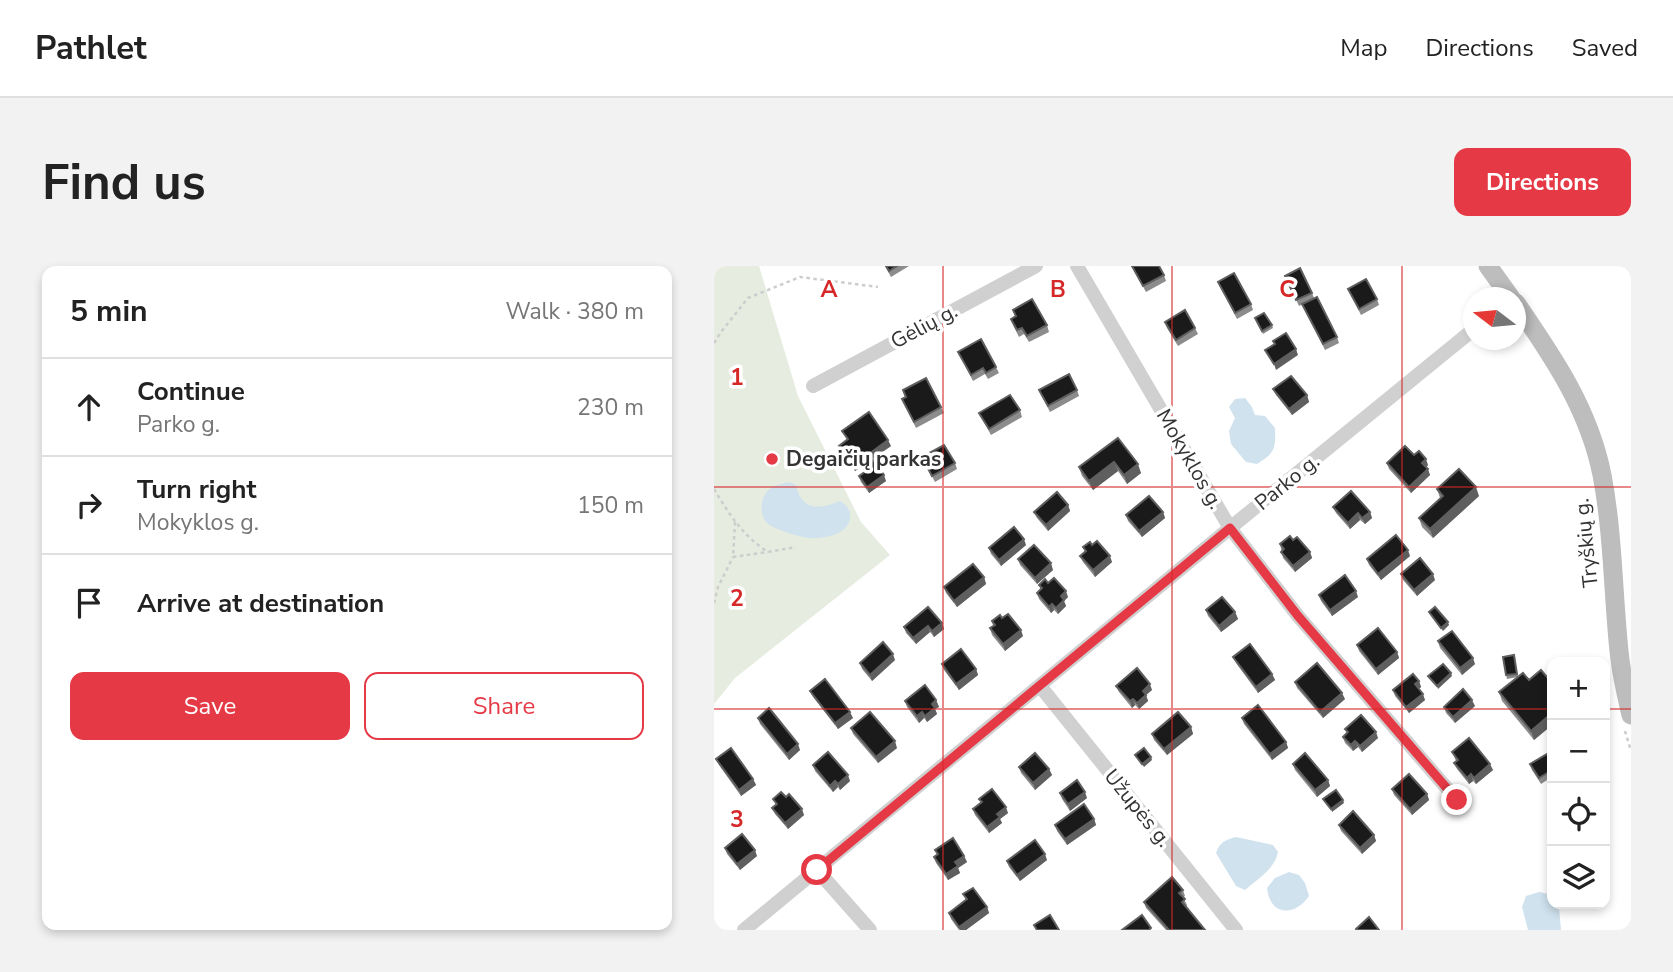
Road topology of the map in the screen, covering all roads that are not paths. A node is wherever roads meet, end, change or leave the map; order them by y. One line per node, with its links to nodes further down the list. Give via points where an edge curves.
1 (1036, 266): 7 (street, Gėlių g.)
2 (1077, 266): 8 (street, Mokyklos g.)
3 (1488, 266): 4 (main road)
4 (1503, 287)
5 (1526, 318): 10 (main road, Tryškių g., via 1561,371 1593,443 1611,538)
6 (1463, 338): 8 (street, Parko g.)
7 (813, 386)
8 (1230, 528): 9 (street, Parko g.); 11 (street, Mokyklos g., via 1298,616)
9 (1040, 686): 12 (street, Parko g.); 15 (street, Užupės g.)
10 (1627, 722)
11 (1457, 800)
12 (817, 870): 13 (street, Parko g.); 14 (street)
13 (744, 930)
14 (870, 930)
15 (1236, 930)

